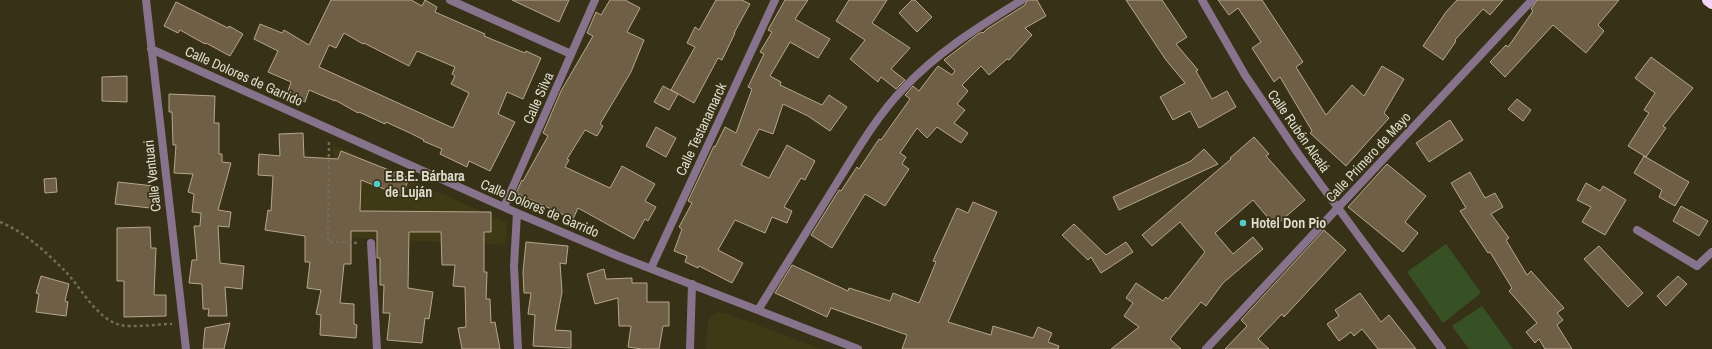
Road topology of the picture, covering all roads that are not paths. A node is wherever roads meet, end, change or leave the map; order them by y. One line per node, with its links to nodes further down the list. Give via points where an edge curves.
1 (146, 0): 10 (street, Calle Ventuari)
2 (450, 0): 11 (street)
3 (595, 0): 11 (street, Calle Silva)
4 (775, 0): 18 (street, Calle Testanamarck)
5 (1022, 0): 20 (street, via 945,51 902,89 864,140)
6 (1202, 0): 13 (street, Calle Rubén Alcalá, via 1245,76)
7 (1532, 0): 13 (street, Calle Primero de Mayo)
8 (1708, 0): 9 (highway)
9 (1712, 3)
10 (151, 49): 12 (street, Calle Dolores de Garrido); 21 (street, Calle Ventuari)
11 (571, 54): 12 (street, Calle Silva)
12 (504, 206): 14 (street, Calle Dolores de Garrido)
13 (1338, 208): 26 (street, Calle Primero de Mayo); 27 (street, Calle Rubén Alcalá)
14 (517, 213): 18 (street, Calle Dolores de Garrido); 23 (street, via 514,266)
15 (1637, 230): 17 (street, via 1697,266)
16 (371, 243): 22 (street)
17 (1712, 252)
18 (651, 268): 19 (street, Calle Dolores de Garrido)
19 (692, 284): 20 (street, Calle Dolores de Garrido); 24 (street)
20 (758, 310): 25 (street, Calle Dolores de Garrido)
21 (186, 349)
22 (377, 349)
23 (518, 349)
24 (690, 349)
25 (858, 349)
26 (1206, 349)
27 (1442, 349)

